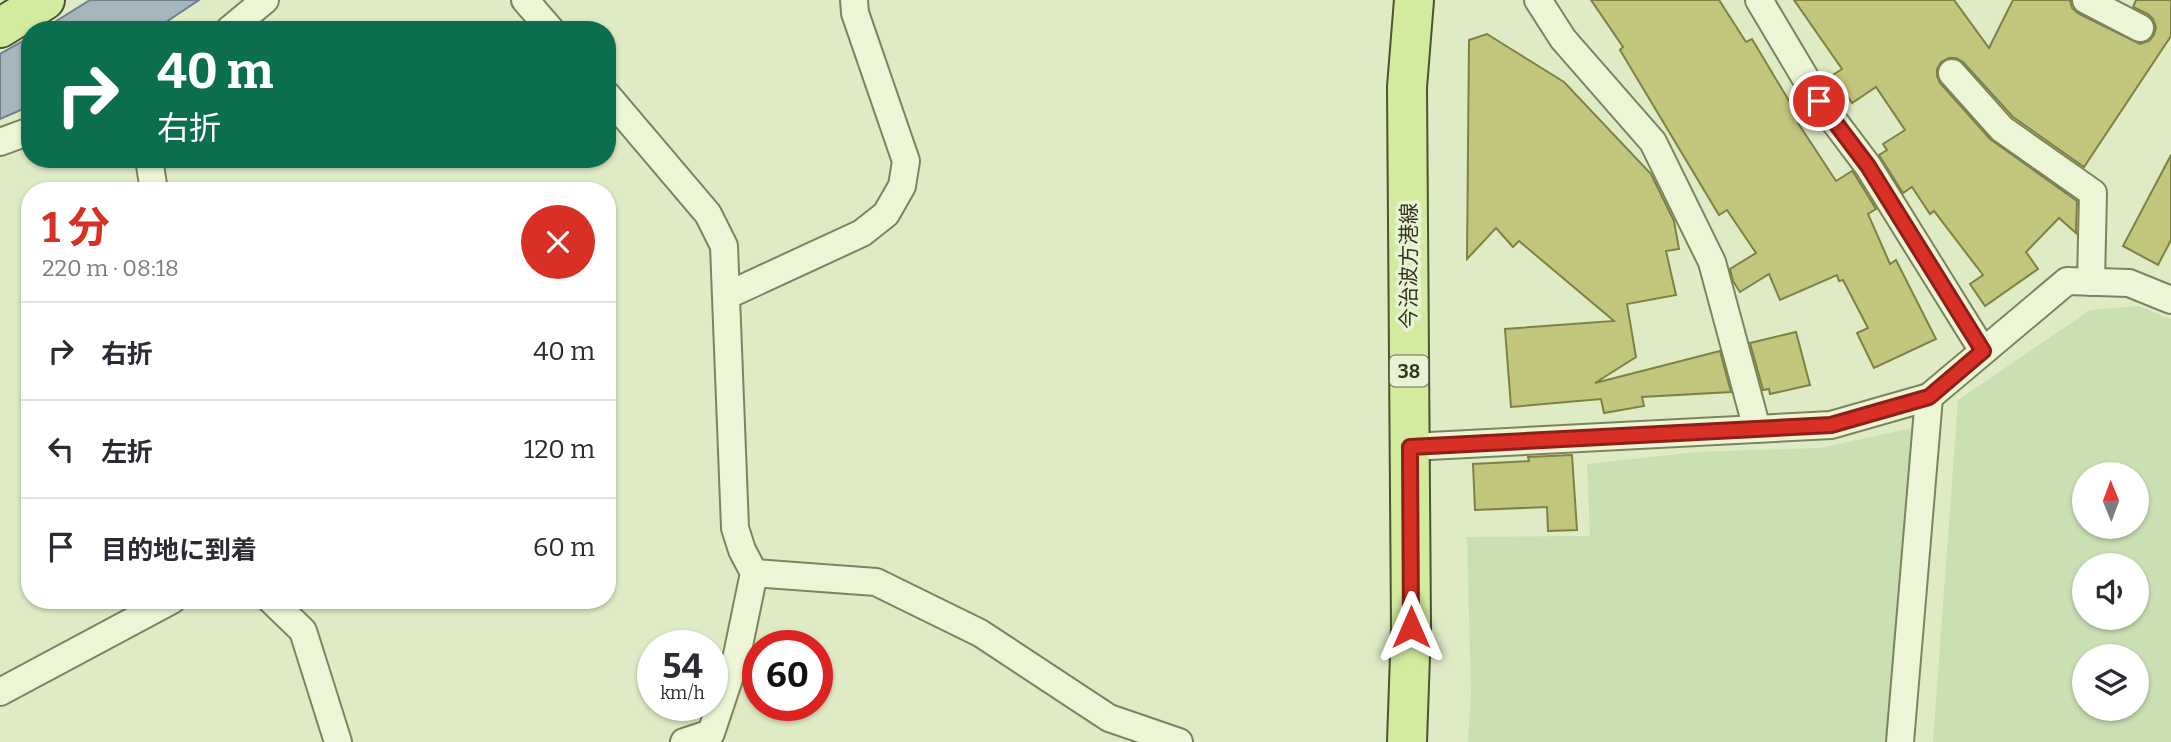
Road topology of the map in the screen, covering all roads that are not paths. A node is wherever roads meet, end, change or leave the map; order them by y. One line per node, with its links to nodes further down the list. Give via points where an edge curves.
1 (45, 0): 11 (main road)
2 (265, 0): 9 (street)
3 (525, 0): 10 (street)
4 (854, 0): 18 (street, via 906,160 902,186 886,214 862,233)
5 (1414, 0): 23 (main road, 今治波方港線 / 38, via 1407,87)
6 (1538, 0): 22 (street, via 1563,39 1653,142 1712,262)
7 (1759, 0): 20 (street, via 1819,101 1868,166)
8 (2101, 4): 12 (street)
9 (240, 21)
10 (543, 21)
11 (0, 28)
12 (2140, 28)
13 (1952, 73): 17 (street, via 2003,129 2093,193)
14 (616, 106): 18 (street, via 708,214 724,246)
15 (21, 134): 16 (street)
16 (0, 142)
17 (2091, 282): 19 (street, via 2129,283); 20 (street, via 2067,281)
18 (727, 295): 24 (street, via 735,528)
19 (2171, 300)
20 (1983, 351): 21 (street)
21 (1929, 397): 22 (street, via 1831,425); 32 (street)
22 (1757, 429): 23 (street)
23 (1410, 447): 31 (main road, 今治波方港線 / 38)
24 (754, 573): 29 (street, via 737,655 710,733); 30 (street, via 876,582 980,633 1109,718)
25 (155, 609): 27 (street)
26 (280, 609): 28 (street, via 303,631)
27 (0, 692)
28 (338, 742)
29 (684, 742)
30 (1179, 742)
31 (1407, 742)
32 (1900, 742)

